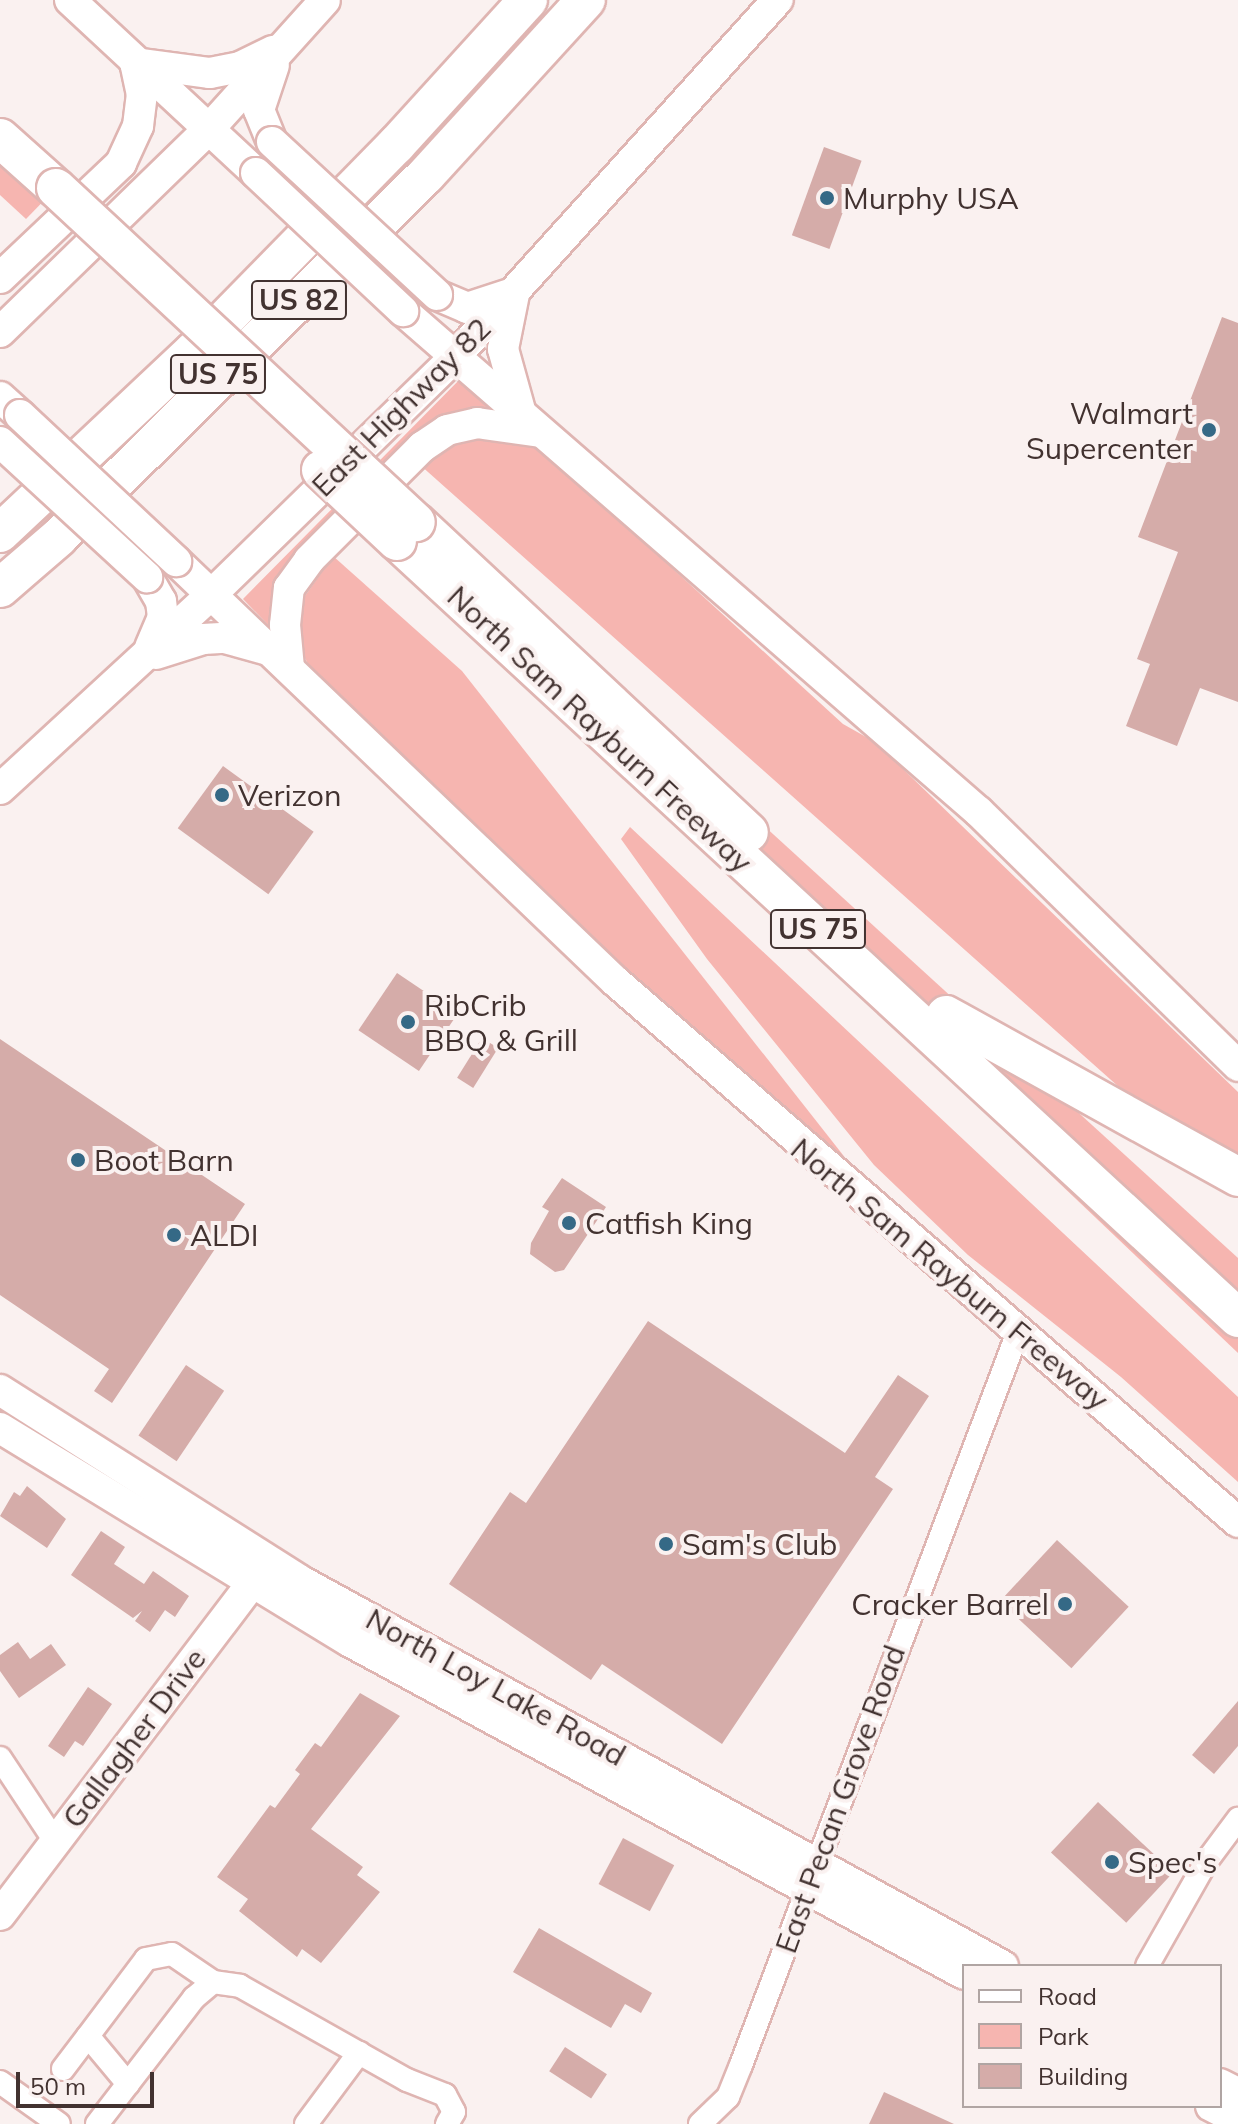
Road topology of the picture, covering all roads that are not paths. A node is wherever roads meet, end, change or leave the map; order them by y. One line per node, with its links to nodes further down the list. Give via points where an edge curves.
1 (70, 0): 7 (main road)
2 (325, 0): 6 (main road)
3 (528, 0): 20 (highway, US 82, via 396,145 194,351)
4 (586, 0): 21 (highway, US 82, via 426,175 59,537)
5 (778, 0): 13 (main road, East Highway 82)
6 (284, 45): 7 (main road, via 240,67 210,73); 8 (main road); 13 (main road, bridge, via 263,86 259,110 272,142 437,295 467,308)
7 (135, 63): 8 (main road); 12 (main road, via 142,95 121,163)
8 (209, 129): 14 (main road); 15 (main road, bridge)
9 (0, 138): 11 (highway, North Sam Rayburn Freeway / US 75)
10 (0, 170): 11 (highway, North Sam Rayburn Freeway / US 75)
11 (47, 197): 19 (highway, North Sam Rayburn Freeway / US 75, bridge)
12 (0, 278)
13 (515, 292): 15 (main road, East Highway 82); 17 (main road, via 503,349)
14 (0, 332)
15 (454, 358): 17 (main road); 22 (main road, East Highway 82)
16 (10, 406): 22 (main road, North Sam Rayburn Freeway, bridge)
17 (532, 424): 24 (main road, via 477,423 447,430 422,447 297,576 286,601); 27 (main road, via 979,812)
18 (0, 442): 23 (main road, bridge, via 147,577 161,601 163,617)
19 (406, 532): 26 (highway, North Sam Rayburn Freeway / US 75); 30 (highway, North Sam Rayburn Freeway / US 75)
20 (0, 533)
21 (0, 588)
22 (212, 594): 23 (main road, East Highway 82); 24 (main road, North Sam Rayburn Freeway)
23 (143, 659): 24 (main road, via 203,639 225,638); 25 (main road, East Highway 82)
24 (279, 659): 31 (main road, North Sam Rayburn Freeway, via 615,981)
25 (0, 789)
26 (946, 1015): 28 (highway); 29 (highway, North Sam Rayburn Freeway / US 75)
27 (1238, 1066)
28 (1238, 1177)
29 (1238, 1285)
30 (1238, 1318)
31 (1018, 1332): 34 (main road, North Sam Rayburn Freeway); 39 (street, East Pecan Grove Road)
32 (0, 1390): 35 (main road, North Loy Lake Road)
33 (0, 1428): 35 (main road, North Loy Lake Road)
34 (1238, 1522)
35 (260, 1572): 38 (main road, Gallagher Drive); 39 (main road, North Loy Lake Road)
36 (0, 1758): 38 (street)
37 (1238, 1819): 42 (street, via 1206,1862)
38 (55, 1841): 40 (main road, Gallagher Drive)
39 (811, 1876): 41 (main road, North Loy Lake Road); 43 (main road, North Loy Lake Road); 56 (street, East Pecan Grove Road, via 728,2097)
40 (0, 1915)
41 (999, 1964)
42 (1148, 1964)
43 (962, 1973)
44 (213, 1982): 45 (street, via 172,1954 146,1959); 46 (street, via 240,1986); 49 (street, via 194,1998)
45 (88, 2036): 47 (street); 49 (street)
46 (359, 2053): 54 (street); 55 (street, via 445,2095 454,2112)
47 (63, 2069)
48 (0, 2082): 52 (street)
49 (128, 2084): 53 (street)
50 (1215, 2108): 51 (main road)
51 (1238, 2120)
52 (59, 2124)
53 (97, 2124)
54 (306, 2124)
55 (447, 2124)
56 (700, 2124)

